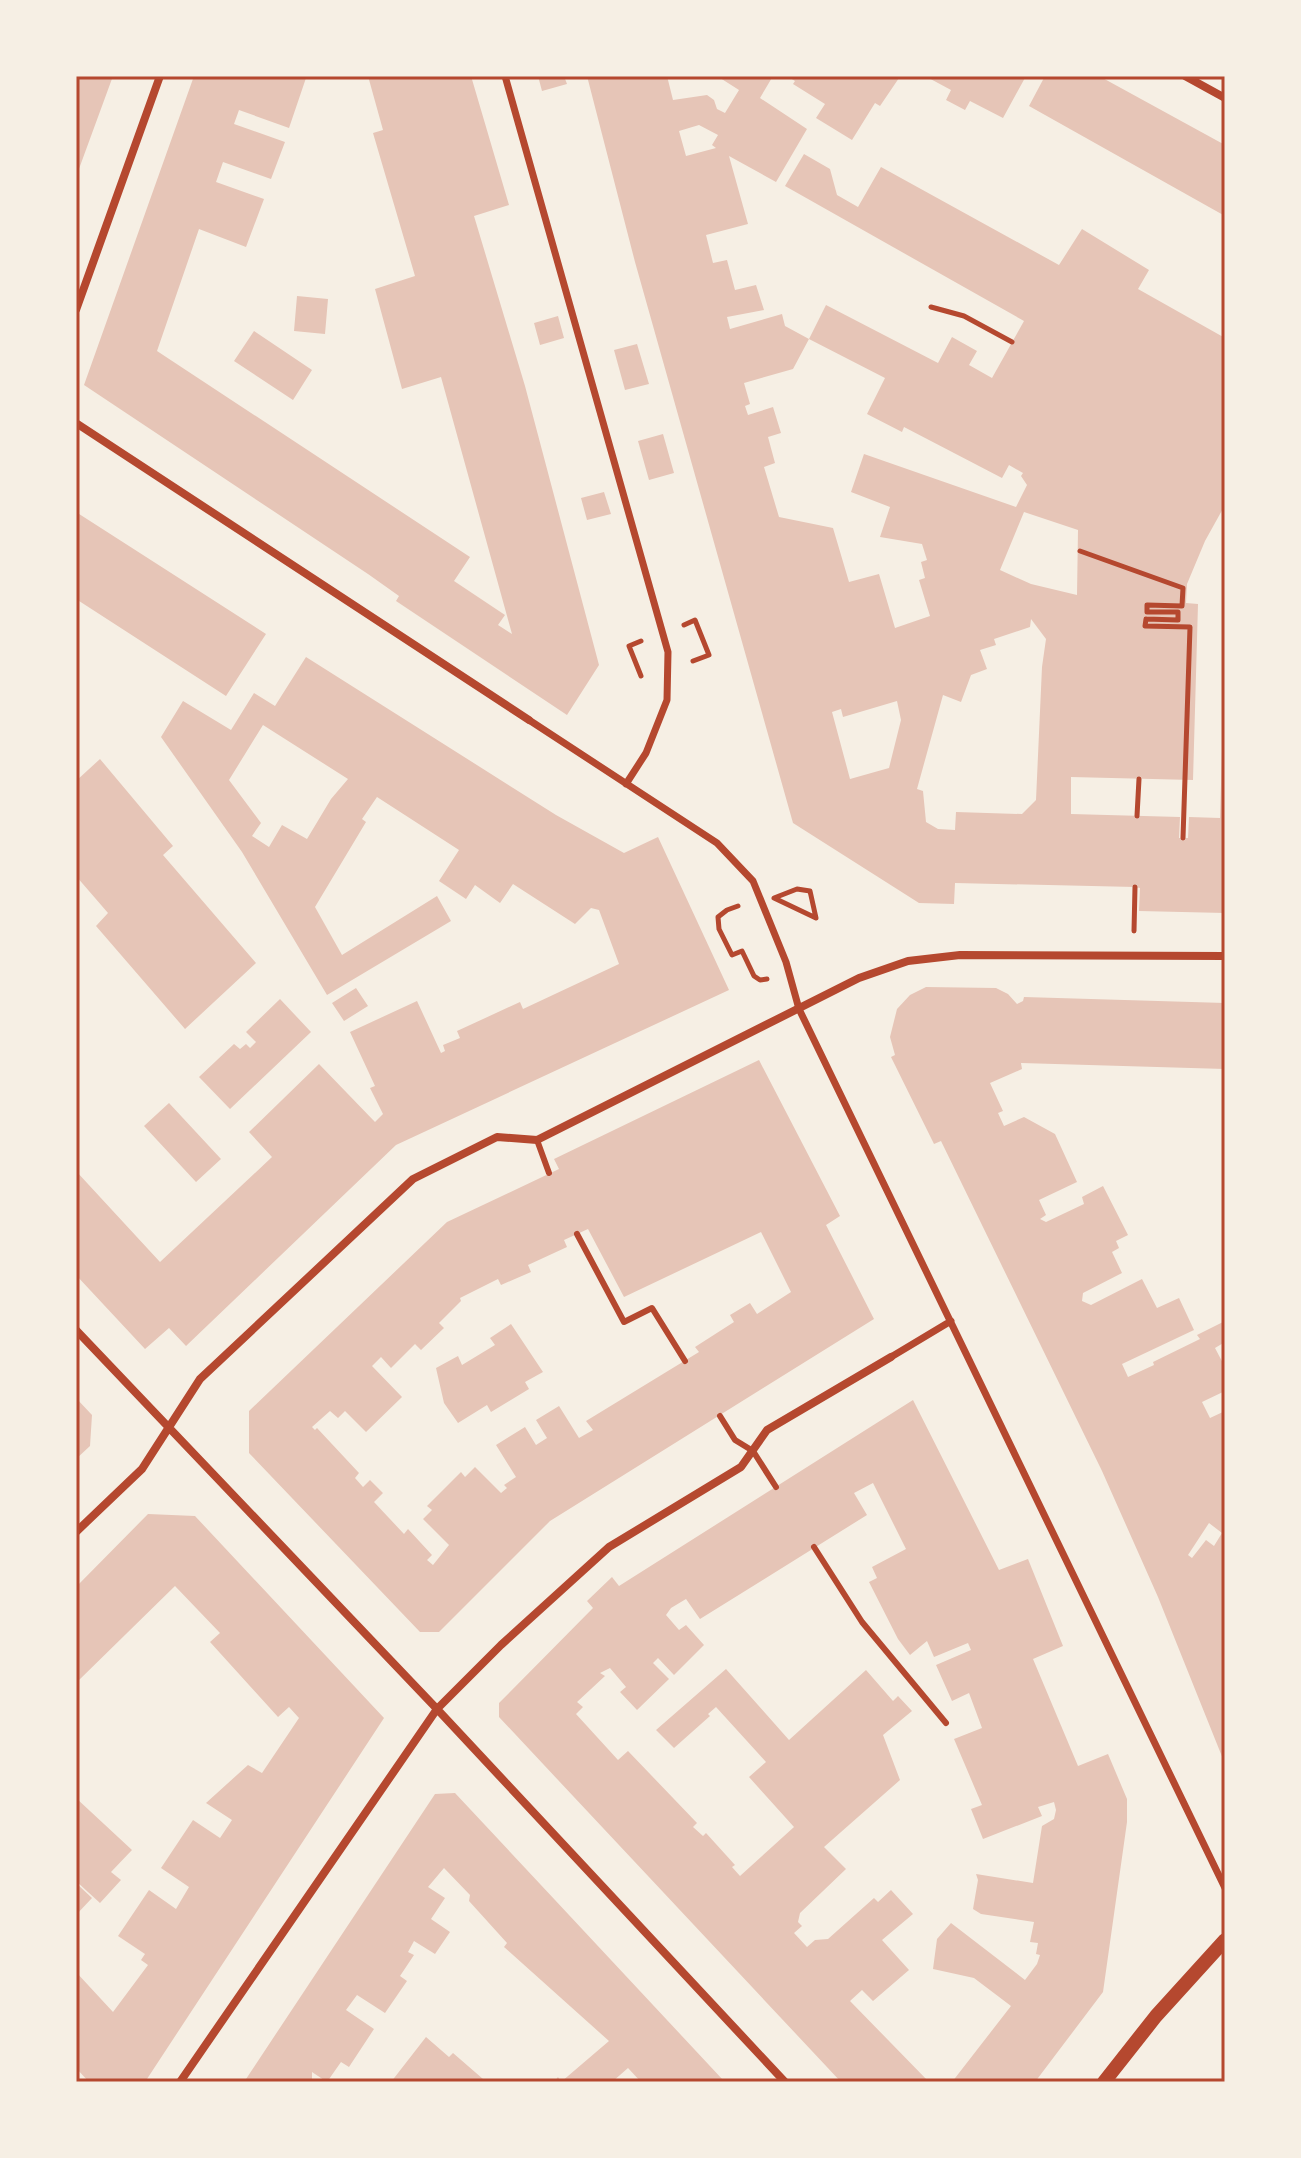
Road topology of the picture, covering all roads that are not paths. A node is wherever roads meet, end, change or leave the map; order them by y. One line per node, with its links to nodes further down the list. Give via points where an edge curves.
1 (160, 76): 5 (street)
2 (505, 76): 8 (street, via 668,652 667,700 646,753)
3 (1185, 76): 4 (street)
4 (1225, 98)
5 (76, 310)
6 (76, 423): 7 (street)
7 (529, 720): 8 (street)
8 (626, 784): 10 (street, via 717,843 753,881)
9 (1225, 956): 10 (street, via 960,955 908,961 859,978)
10 (799, 1009): 11 (street); 14 (street)
11 (537, 1140): 12 (lane); 19 (street, via 497,1137 413,1179 200,1379)
12 (549, 1173)
13 (577, 1234): 17 (lane, via 624,1322 652,1308)
14 (951, 1321): 16 (street); 26 (street)
15 (76, 1330): 19 (street)
16 (891, 1357): 20 (street, via 767,1430)
17 (685, 1361)
18 (720, 1416): 20 (lane, via 735,1440)
19 (169, 1426): 22 (street, via 142,1469); 24 (street)
20 (753, 1451): 21 (lane); 24 (street, via 741,1467 609,1547)
21 (776, 1487)
22 (76, 1532)
23 (814, 1547): 25 (lane, via 862,1622)
24 (437, 1709): 28 (street); 29 (street)
25 (946, 1723)
26 (1225, 1888)
27 (1225, 1940): 30 (street)
28 (180, 2082)
29 (785, 2082)
30 (1104, 2082)

